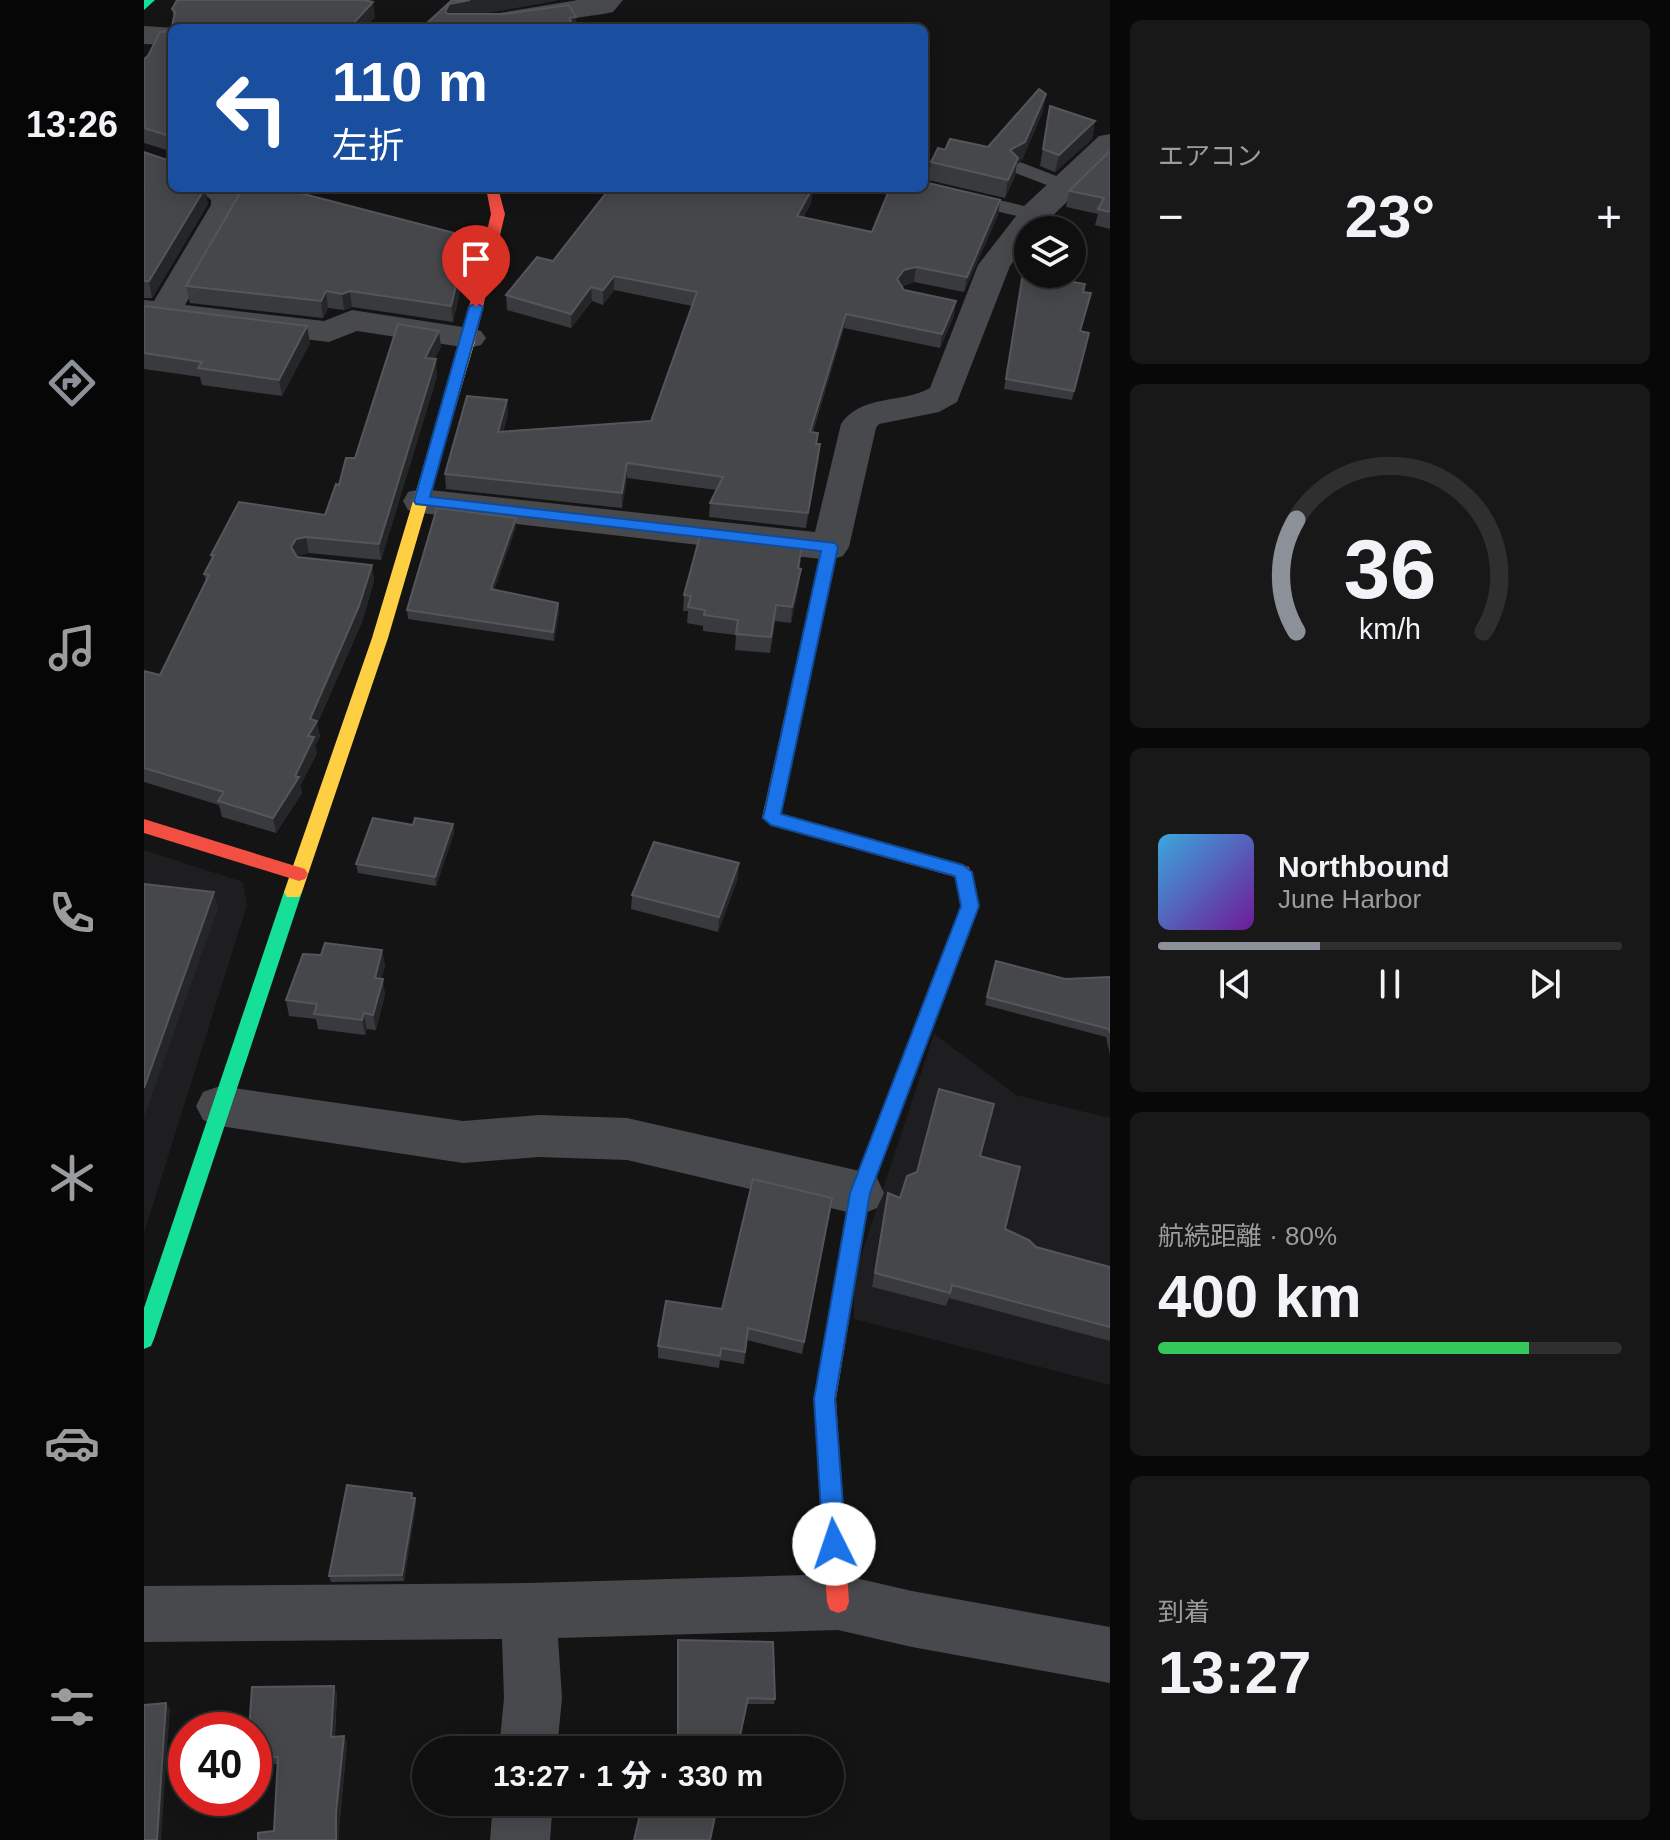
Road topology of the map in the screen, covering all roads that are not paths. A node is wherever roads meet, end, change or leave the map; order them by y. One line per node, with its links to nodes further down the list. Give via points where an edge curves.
1 (149, 0): 2 (street)
2 (144, 7)
3 (600, 11): 4 (street, via 544,12)
4 (483, 24)
5 (144, 35): 6 (street)
6 (168, 36)
7 (1110, 143): 9 (street)
8 (1020, 168): 9 (lane)
9 (1069, 182): 10 (street); 14 (street)
10 (1110, 185)
11 (928, 189): 14 (lane)
12 (220, 192): 15 (street, via 227,196 227,205)
13 (500, 192): 16 (street)
14 (1034, 214): 18 (street, via 961,304 945,394 927,404 868,415 859,424)
15 (154, 311): 16 (street, via 329,332 352,320)
16 (469, 338): 17 (street)
17 (421, 501): 18 (street); 20 (street)
18 (830, 547): 24 (street, via 771,818 963,872 970,906)
19 (369, 570): 20 (lane)
20 (399, 573): 22 (street)
21 (144, 826): 22 (street)
22 (299, 874): 23 (street)
23 (220, 1106): 24 (street, via 463,1142 539,1136 627,1139); 25 (street)
24 (860, 1193): 26 (street, via 825,1399)
25 (144, 1339)
26 (838, 1602): 27 (street); 29 (street)
27 (529, 1611): 28 (street); 30 (street)
28 (144, 1614)
29 (1110, 1655)
30 (529, 1736)
31 (522, 1816): 32 (street)
32 (520, 1840)

